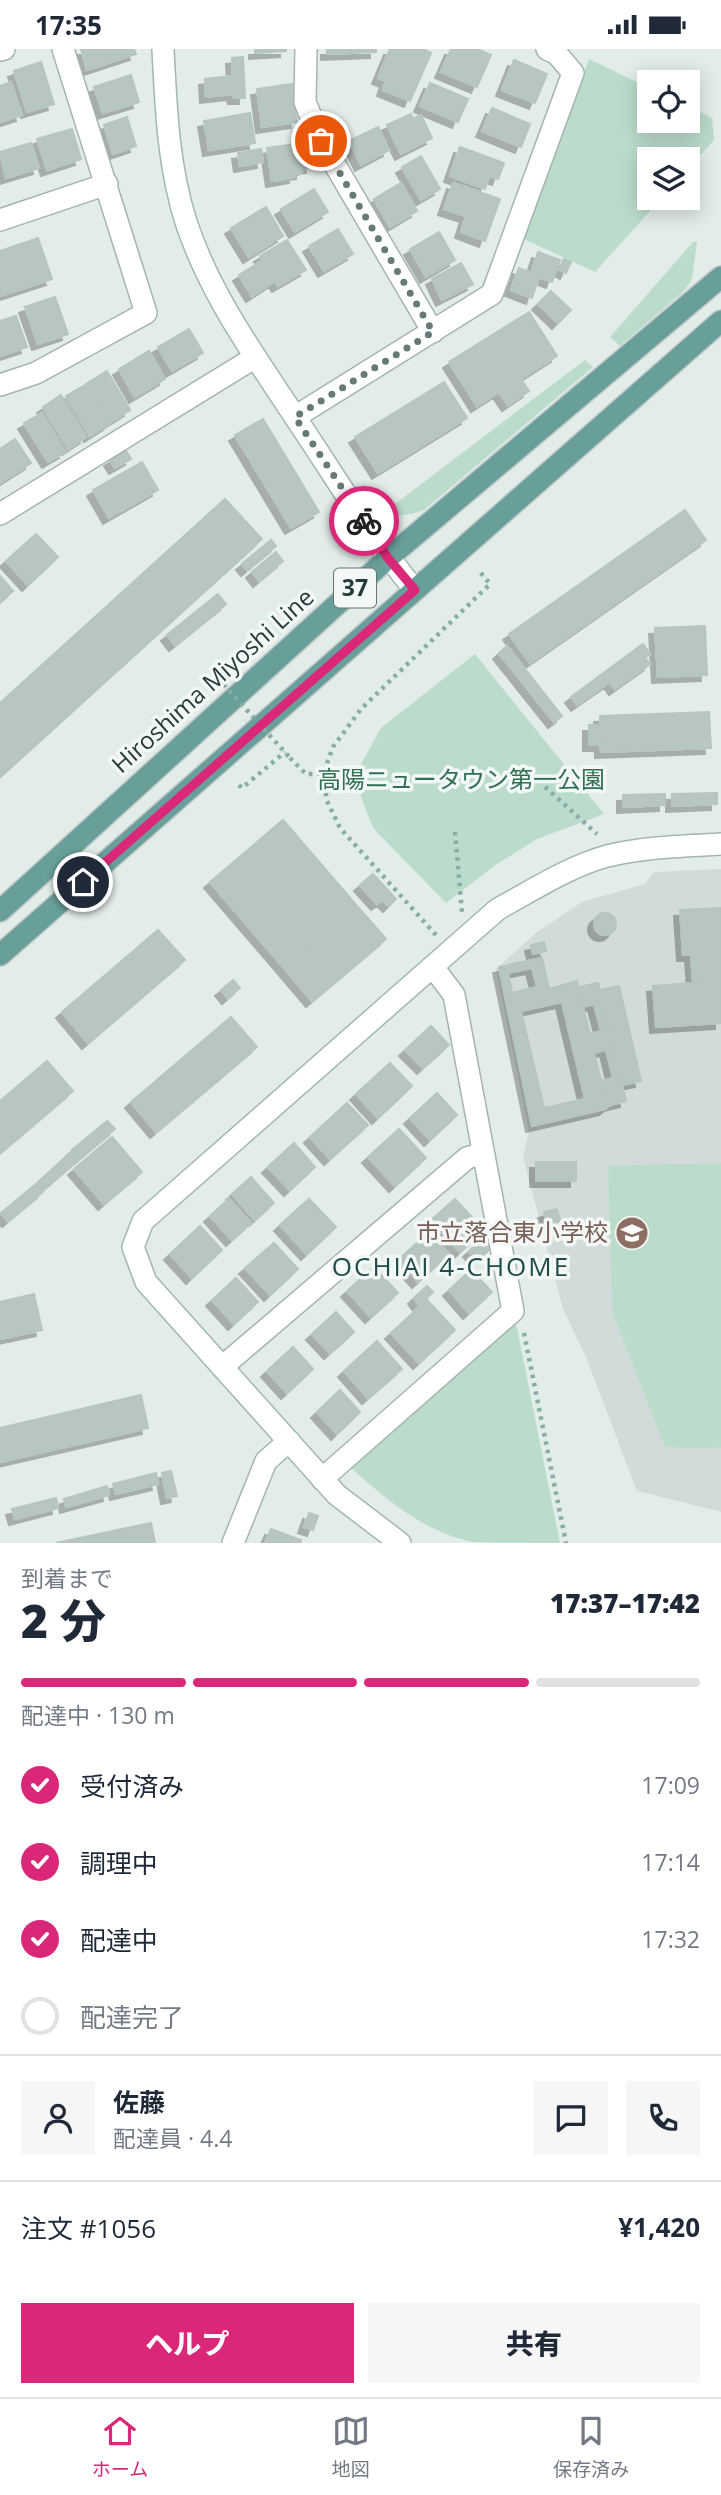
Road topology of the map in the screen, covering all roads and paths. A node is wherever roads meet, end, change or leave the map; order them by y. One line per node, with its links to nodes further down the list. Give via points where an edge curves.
1 (63, 49): 5 (street)
2 (163, 49): 10 (street, via 167,130 187,222 209,277)
3 (306, 49): 9 (street, via 305,102 321,141)
4 (547, 49): 9 (street, via 573,73 492,295)
5 (107, 184): 6 (street); 11 (street, via 146,313 36,373)
6 (0, 220)
7 (721, 277): 14 (main road, Hiroshima Miyoshi Line / 37)
8 (721, 321): 16 (main road, 37)
9 (433, 332): 12 (street)
10 (254, 358): 12 (street); 13 (street)
11 (0, 385)
12 (295, 417): 14 (street)
13 (0, 514)
14 (388, 558): 16 (street); 25 (main road, Hiroshima Miyoshi Line / 37)
15 (480, 572): 19 (path, via 490,584 361,709 333,747)
16 (415, 590): 28 (main road, 37)
17 (218, 678): 18 (path, bridge)
18 (285, 752): 19 (path, bridge, via 306,774); 20 (path, bridge, via 242,788)
19 (323, 774): 27 (path, via 327,801 340,828)
20 (239, 785)
21 (545, 787): 23 (path)
22 (456, 832): 26 (path)
23 (597, 834)
24 (721, 844): 29 (street, via 662,846 605,857 554,878 498,909)
25 (0, 911)
26 (462, 913)
27 (436, 936)
28 (0, 955)
29 (433, 967): 30 (street, via 454,995); 32 (street, via 144,1221 133,1247 146,1282)
30 (483, 1153): 31 (street); 32 (street, via 467,1158)
31 (513, 1311): 34 (street); 37 (path, via 522,1322)
32 (222, 1367): 33 (street)
33 (289, 1441): 34 (street); 36 (street, via 265,1461)
34 (323, 1479): 35 (street)
35 (396, 1542)
36 (233, 1543)
37 (566, 1543)

